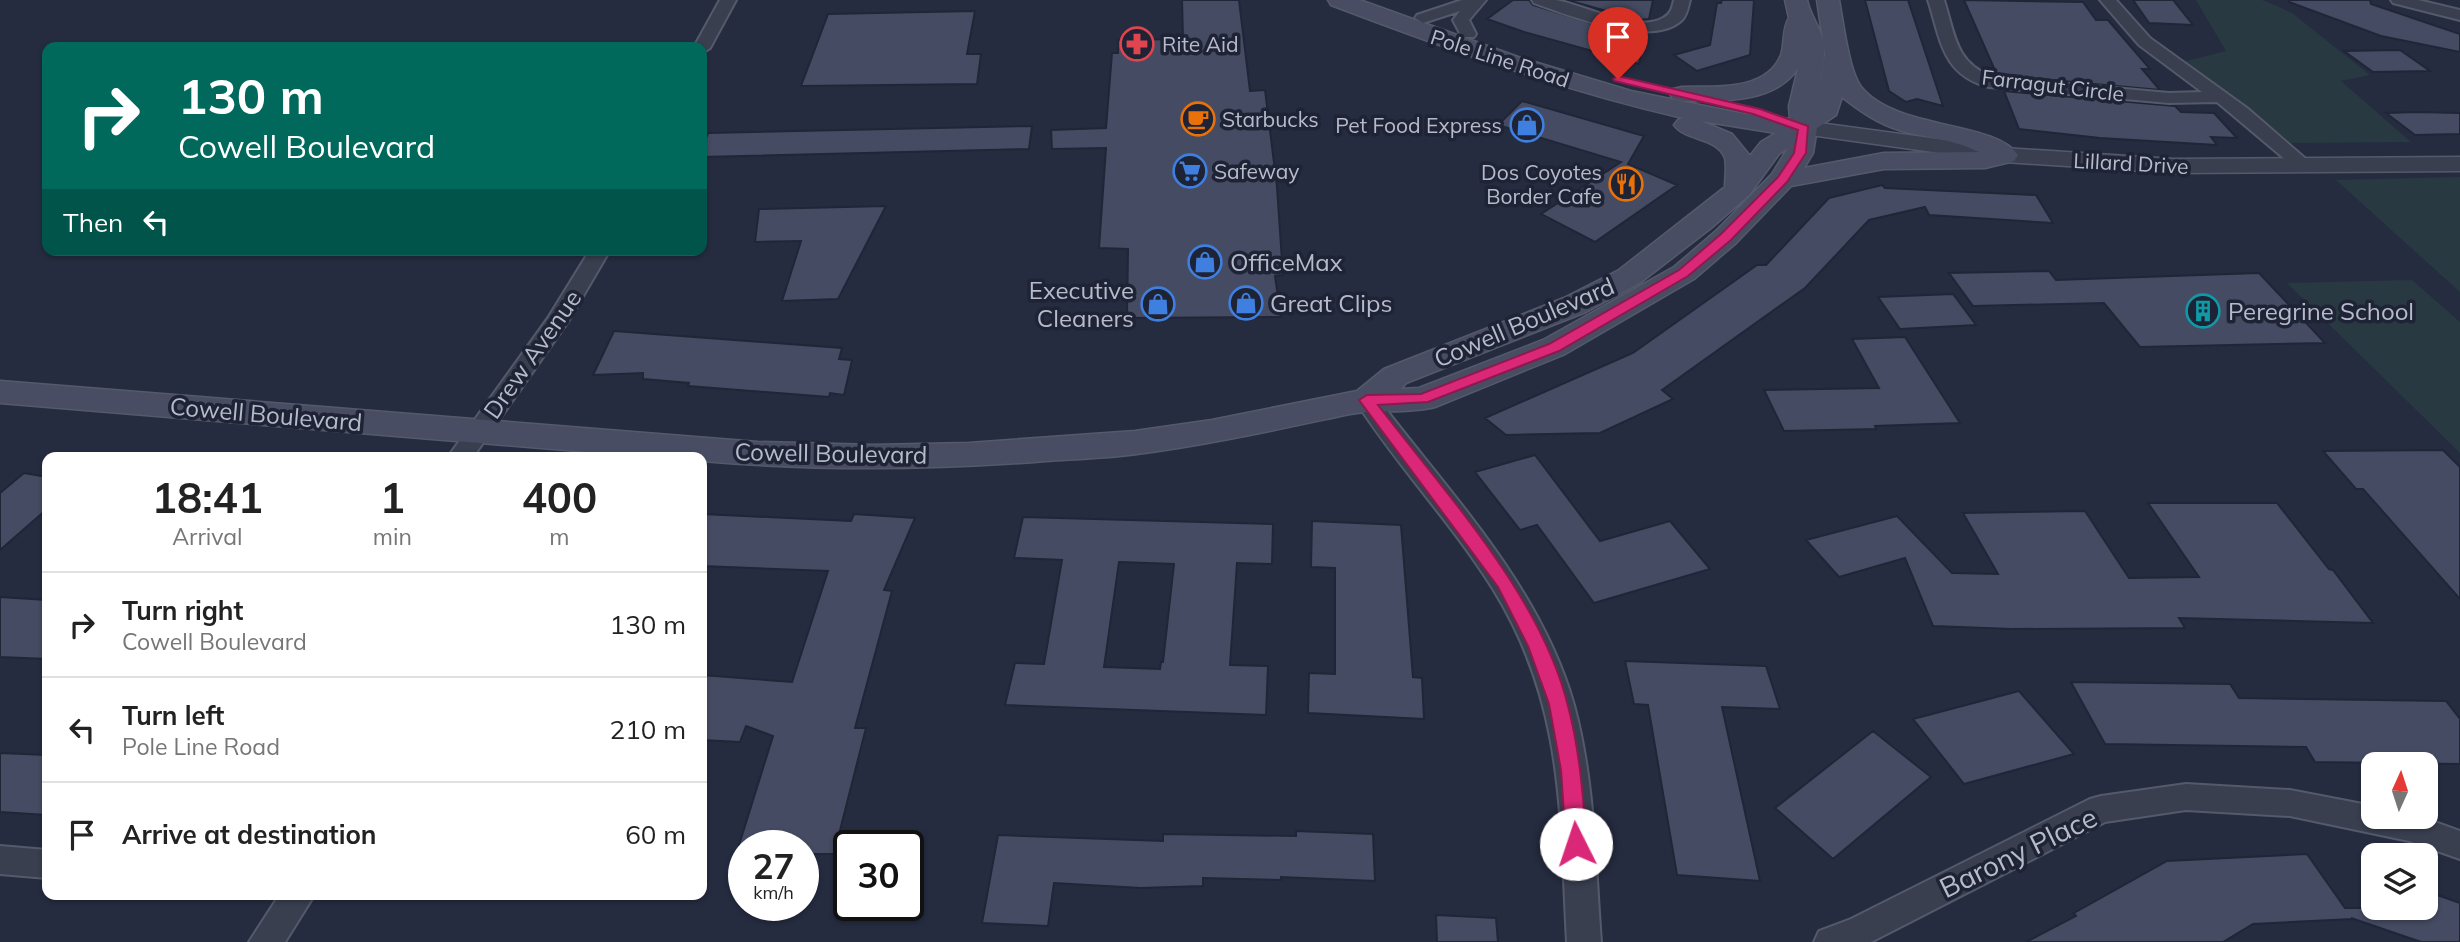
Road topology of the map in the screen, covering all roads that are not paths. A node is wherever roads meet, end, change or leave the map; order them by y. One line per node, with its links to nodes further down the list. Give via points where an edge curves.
1 (728, 0): 15 (street)
2 (1339, 0): 17 (main road, Pole Line Road)
3 (1378, 0): 13 (main road, Pole Line Road)
4 (1477, 0): 13 (street); 14 (street, via 1461,20)
5 (1540, 0): 6 (street, via 1638,26 1672,20)
6 (1682, 0)
7 (1828, 0): 16 (main road, Cowell Boulevard)
8 (1936, 0): 19 (street, Farragut Circle, via 1955,60 1969,74 1989,82 2169,98)
9 (2108, 0): 19 (street, via 2122,22 2151,50)
10 (2399, 0): 12 (street)
11 (1797, 7): 18 (main road, via 1792,58 1779,74 1750,89); 20 (main road, Cowell Boulevard, via 1811,40 1802,106)
12 (2460, 15)
13 (1423, 18): 14 (main road, Pole Line Road)
14 (1468, 34): 18 (main road, Pole Line Road, via 1597,74)
15 (705, 42)
16 (1838, 53): 20 (main road, Cowell Boulevard, via 1828,110); 21 (main road, via 1850,90 1873,109 1908,124 1975,140)
17 (1512, 66): 20 (main road, Pole Line Road, via 1748,124); 25 (main road, via 1566,93 1713,134 1738,157)
18 (1682, 94): 20 (main road, Pole Line Road)
19 (2221, 97): 23 (street)
20 (1804, 128): 21 (street, Lillard Drive); 24 (main road, Cowell Boulevard, via 1800,153); 25 (main road, Cowell Boulevard, via 1770,148)
21 (2005, 155): 23 (street, Lillard Drive, via 2174,166); 24 (main road, via 1985,160 1884,161)
22 (2460, 164): 23 (street, Lillard Drive)
23 (2306, 167)
24 (1782, 180): 28 (main road, Cowell Boulevard, via 1684,273 1554,347 1423,398)
25 (1739, 189): 28 (main road, Cowell Boulevard, via 1630,276 1575,305 1395,376)
26 (596, 256): 29 (street, Drew Avenue, via 558,320)
27 (0, 393): 29 (main road, Cowell Boulevard)
28 (1367, 400): 31 (main road, Cowell Boulevard, via 1135,443 1006,454 873,457); 37 (street, via 1504,583 1537,646 1559,704 1571,770)
29 (469, 444): 30 (main road, Cowell Boulevard)
30 (700, 452)
31 (707, 452)
32 (2460, 845): 38 (street, Barony Place, via 2409,827 2290,803 2186,797 2101,809)
33 (0, 860): 34 (street)
34 (42, 864)
35 (295, 900): 36 (street)
36 (266, 942)
37 (1584, 942)
38 (1831, 942)

